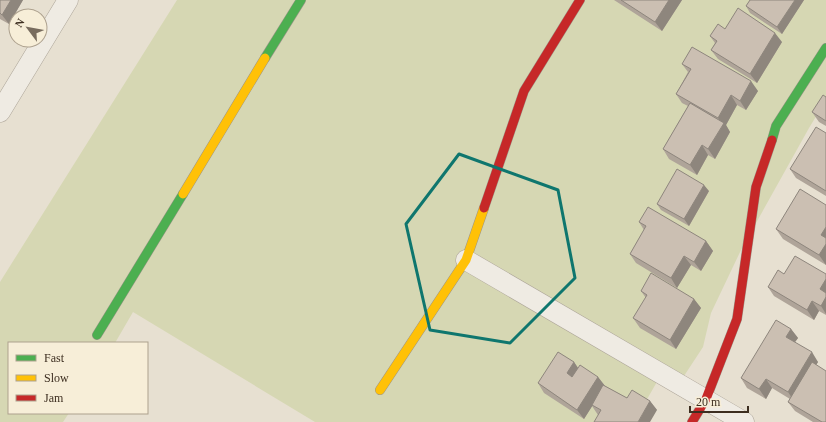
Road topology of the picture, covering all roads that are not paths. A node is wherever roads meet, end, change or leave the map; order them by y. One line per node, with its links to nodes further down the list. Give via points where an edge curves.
1 (68, 0): 5 (street)
2 (301, 0): 7 (street)
3 (580, 0): 6 (street, via 524,91)
4 (826, 48): 9 (street, via 776,126 756,187 737,319)
5 (0, 112)
6 (466, 260): 8 (street); 9 (street)
7 (97, 335)
8 (380, 390)
9 (706, 399): 10 (street); 11 (street)
10 (692, 422)
11 (744, 422)

